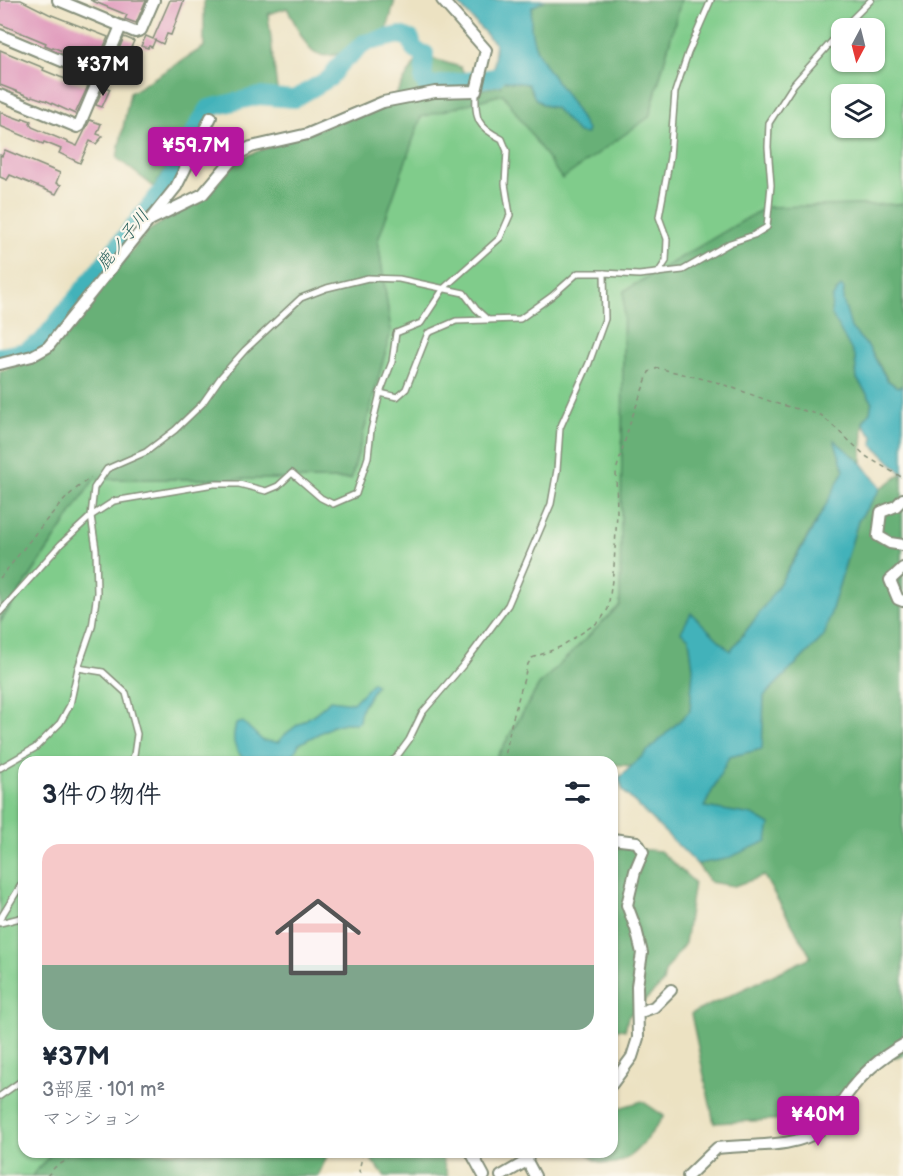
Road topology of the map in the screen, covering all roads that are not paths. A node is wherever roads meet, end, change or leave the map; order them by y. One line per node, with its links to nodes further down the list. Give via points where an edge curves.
1 (58, 0): 7 (street)
2 (154, 0): 7 (street, via 141,30 135,32)
3 (442, 0): 11 (street, via 486,50)
4 (711, 0): 16 (lane, via 675,92 670,157 659,217 667,239 666,261)
5 (871, 0): 6 (lane)
6 (853, 18)
7 (121, 26): 10 (street)
8 (0, 35): 10 (street)
9 (831, 42): 16 (lane, via 794,84 769,123 771,185 767,227 683,270)
10 (100, 76): 12 (street, via 77,127)
11 (476, 91): 14 (street, via 435,92 382,102 308,134 251,147 236,155 203,194); 17 (lane, via 475,115 487,131 502,139 507,151 505,184 510,215 500,238)
12 (0, 95)
13 (211, 117): 14 (street, via 176,187)
14 (150, 220): 19 (street, via 48,347 32,356)
15 (604, 273): 16 (lane); 18 (lane, via 578,273 520,319); 30 (lane, via 605,319 560,428 551,504 508,605 422,713)
16 (658, 273)
17 (444, 288): 18 (lane, via 464,292); 20 (lane, via 421,323 396,333 392,362); 22 (lane, via 399,279 368,278 302,298 245,350 202,404 175,430 146,452 107,469 94,488)
18 (488, 320): 20 (lane, via 456,321 428,333 406,389 397,397)
19 (0, 364)
20 (380, 393): 22 (lane, via 368,457 356,494 333,504 292,473 279,486 266,491 239,484 214,484 114,501)
21 (903, 499): 23 (street, via 880,512 878,536)
22 (91, 516): 26 (lane, via 61,543); 27 (lane, via 97,593 92,627)
23 (903, 545)
24 (903, 568): 25 (street, via 890,580 898,599)
25 (903, 601)
26 (0, 612)
27 (78, 668): 28 (lane, via 70,705 60,723); 29 (lane, via 103,672 126,693 136,734)
28 (21, 756)
29 (133, 756)
30 (397, 756)
31 (18, 758): 32 (lane)
32 (0, 768)
33 (618, 840): 38 (street, via 637,842 643,852 627,905 642,953)
34 (18, 890): 36 (lane)
35 (18, 917): 36 (lane)
36 (0, 921)
37 (671, 990): 38 (street, via 654,1007)
38 (638, 1013): 40 (street, via 638,1038 632,1057)
39 (903, 1045): 49 (street, via 869,1070 819,1131 788,1142 717,1148)
40 (618, 1076)
41 (18, 1083): 42 (lane)
42 (0, 1096)
43 (474, 1158): 46 (street)
44 (525, 1158): 47 (street)
45 (529, 1158): 48 (street)
46 (484, 1176)
47 (501, 1176)
48 (535, 1176)
49 (688, 1176)

